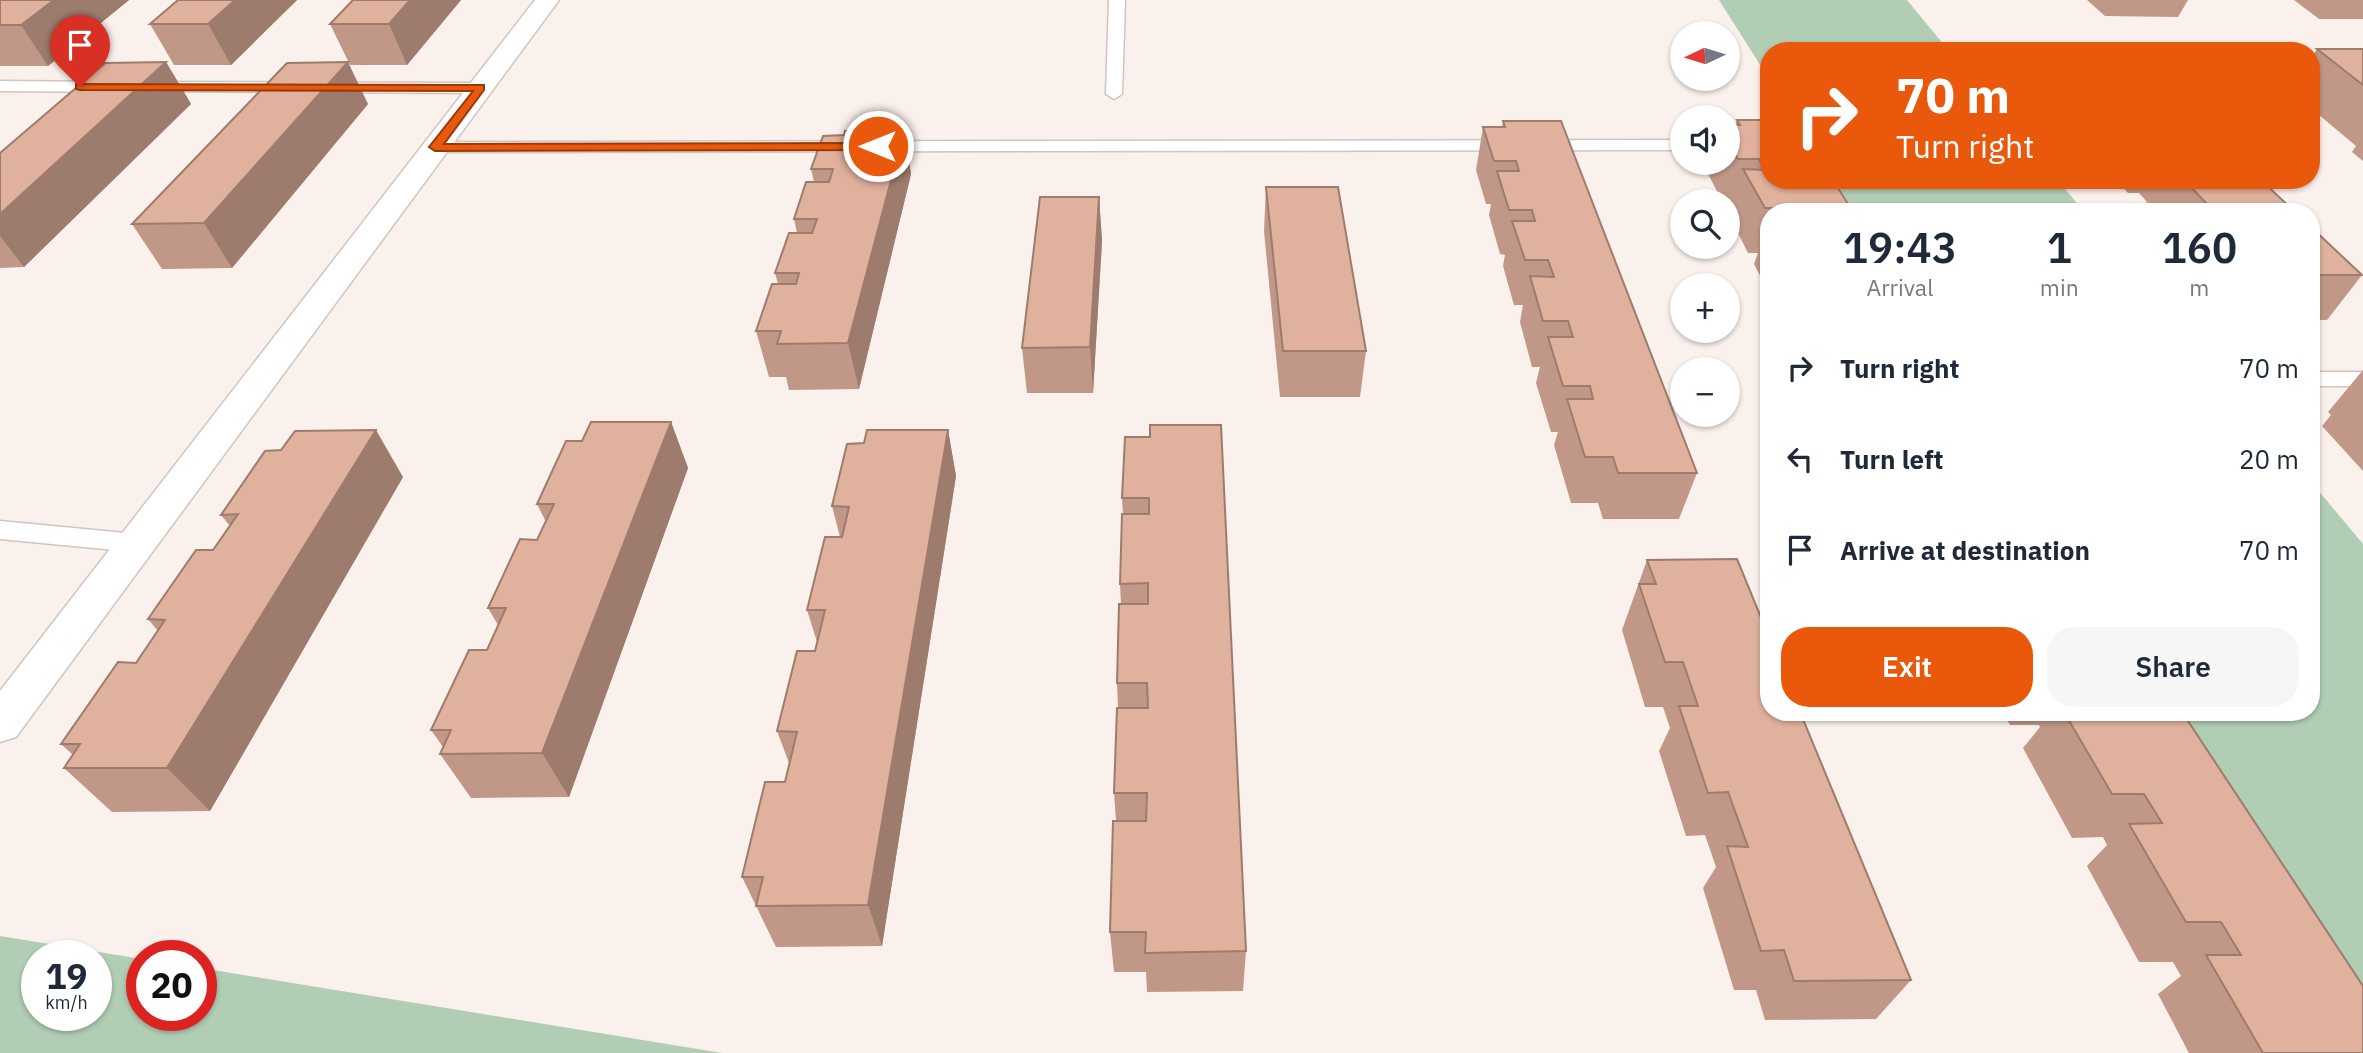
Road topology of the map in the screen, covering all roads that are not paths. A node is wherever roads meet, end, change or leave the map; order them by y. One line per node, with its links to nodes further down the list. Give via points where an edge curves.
1 (547, 0): 4 (street)
2 (1117, 0): 5 (lane)
3 (0, 86): 4 (lane)
4 (481, 88): 7 (street)
5 (1114, 94)
6 (1670, 145): 7 (lane)
7 (435, 147): 11 (street)
8 (2320, 379): 9 (lane)
9 (2363, 379)
10 (0, 530): 11 (lane)
11 (136, 543): 12 (street)
12 (0, 724)

